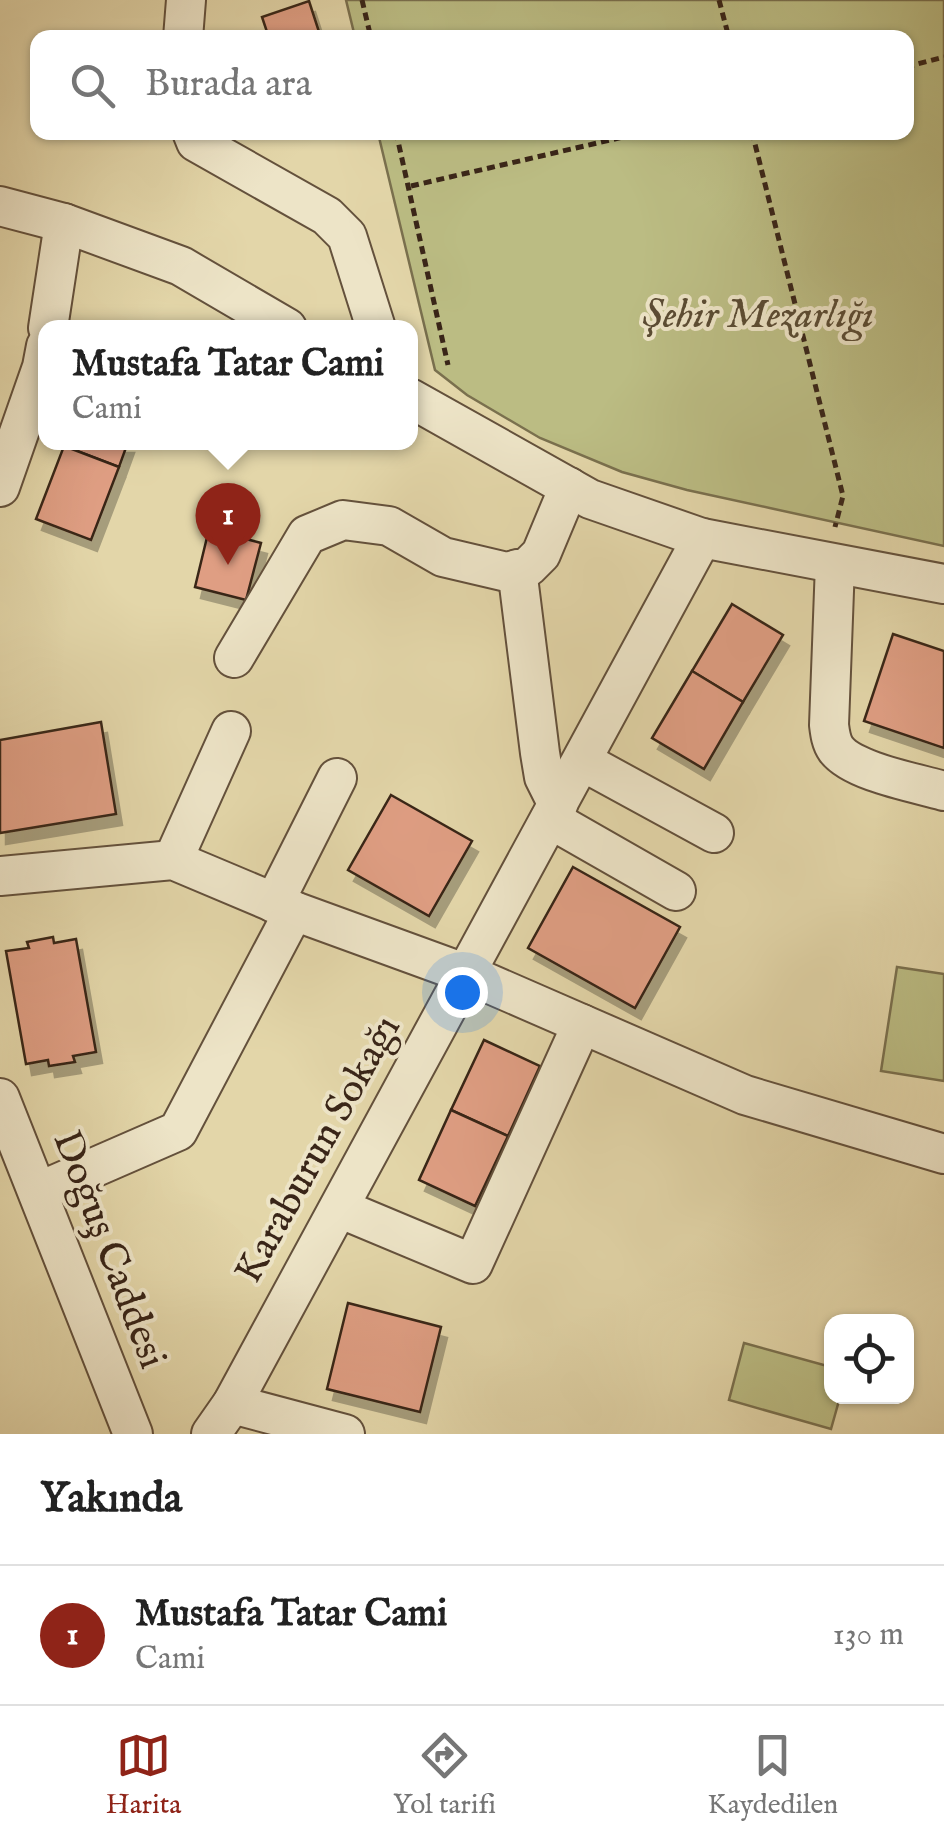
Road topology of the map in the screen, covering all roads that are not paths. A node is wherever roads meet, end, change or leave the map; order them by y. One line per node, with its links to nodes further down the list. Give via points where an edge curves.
1 (186, 0): 2 (street)
2 (184, 30)
3 (195, 140): 8 (street, via 327,216 347,236)
4 (0, 206): 5 (street)
5 (64, 223): 6 (street); 7 (street, via 181,266)
6 (49, 320)
7 (273, 320)
8 (373, 320)
9 (38, 379): 11 (street)
10 (418, 402): 12 (street)
11 (0, 487)
12 (569, 487): 13 (street); 15 (street, via 541,554)
13 (702, 538): 14 (street); 19 (street, Karaburun Sokağı)
14 (835, 546): 16 (street); 21 (street, via 832,741 841,755 864,767)
15 (518, 569): 17 (street, via 443,557 388,526 343,520 307,535); 22 (street, via 540,753)
16 (944, 584)
17 (234, 658)
18 (232, 731): 24 (street)
19 (582, 760): 22 (street, Karaburun Sokağı); 23 (street)
20 (337, 778): 27 (street)
21 (944, 790)
22 (554, 812): 26 (street); 28 (street, Karaburun Sokağı)
23 (714, 833)
24 (173, 860): 25 (street); 27 (street)
25 (0, 876)
26 (676, 891)
27 (284, 907): 28 (street); 32 (street, via 178,1131)
28 (467, 974): 29 (street); 33 (street, Karaburun Sokağı)
29 (582, 1024): 31 (street, via 745,1096); 33 (street, via 472,1264)
30 (0, 1098): 32 (street, Doğuş Caddesi)
31 (944, 1154)
32 (38, 1192): 35 (street, Doğuş Caddesi)
33 (339, 1208): 34 (street, Karaburun Sokağı)
34 (221, 1419): 36 (street)
35 (132, 1434)
36 (344, 1434)

